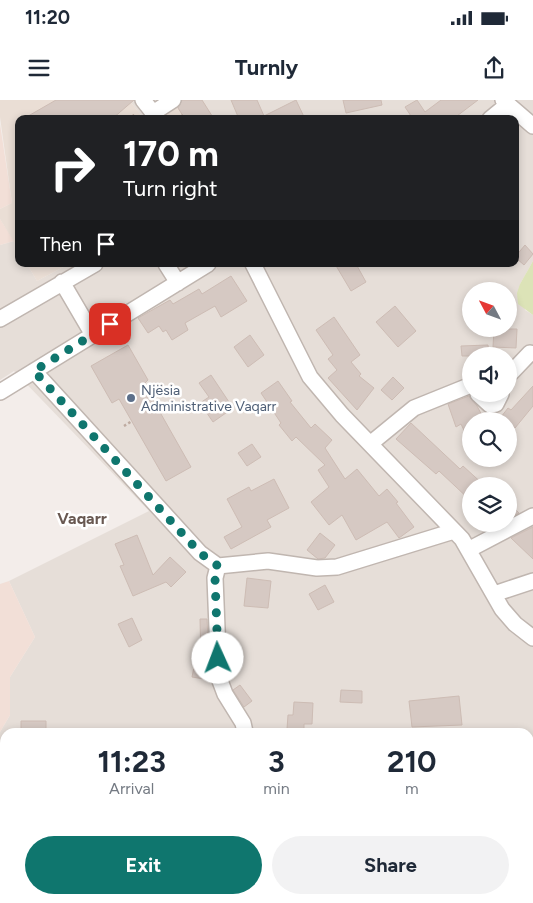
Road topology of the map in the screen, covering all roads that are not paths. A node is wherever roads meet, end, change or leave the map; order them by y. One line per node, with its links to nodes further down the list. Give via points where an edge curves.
1 (172, 100): 3 (street)
2 (505, 102): 4 (street); 5 (street)
3 (148, 111)
4 (494, 115)
5 (533, 126)
6 (90, 267): 10 (street)
7 (168, 267): 11 (street)
8 (203, 267): 11 (street)
9 (255, 267): 21 (street, via 310,377)
10 (62, 282): 12 (street); 13 (street)
11 (178, 283): 13 (street)
12 (0, 319)
13 (93, 335): 16 (street)
14 (530, 353): 15 (street)
15 (517, 367)
16 (34, 371): 18 (street); 25 (street, via 200,553)
17 (462, 389): 21 (street, via 414,408)
18 (0, 392)
19 (487, 402): 20 (street, via 490,405)
20 (497, 402)
21 (370, 444): 23 (street)
22 (533, 516): 24 (street)
23 (454, 531): 24 (street); 25 (street, via 337,567 317,568 268,561)
24 (470, 549): 27 (street)
25 (218, 566): 29 (street, via 215,578 219,678)
26 (533, 581): 27 (street)
27 (494, 594): 28 (street, via 515,624)
28 (533, 638)
29 (244, 728)

